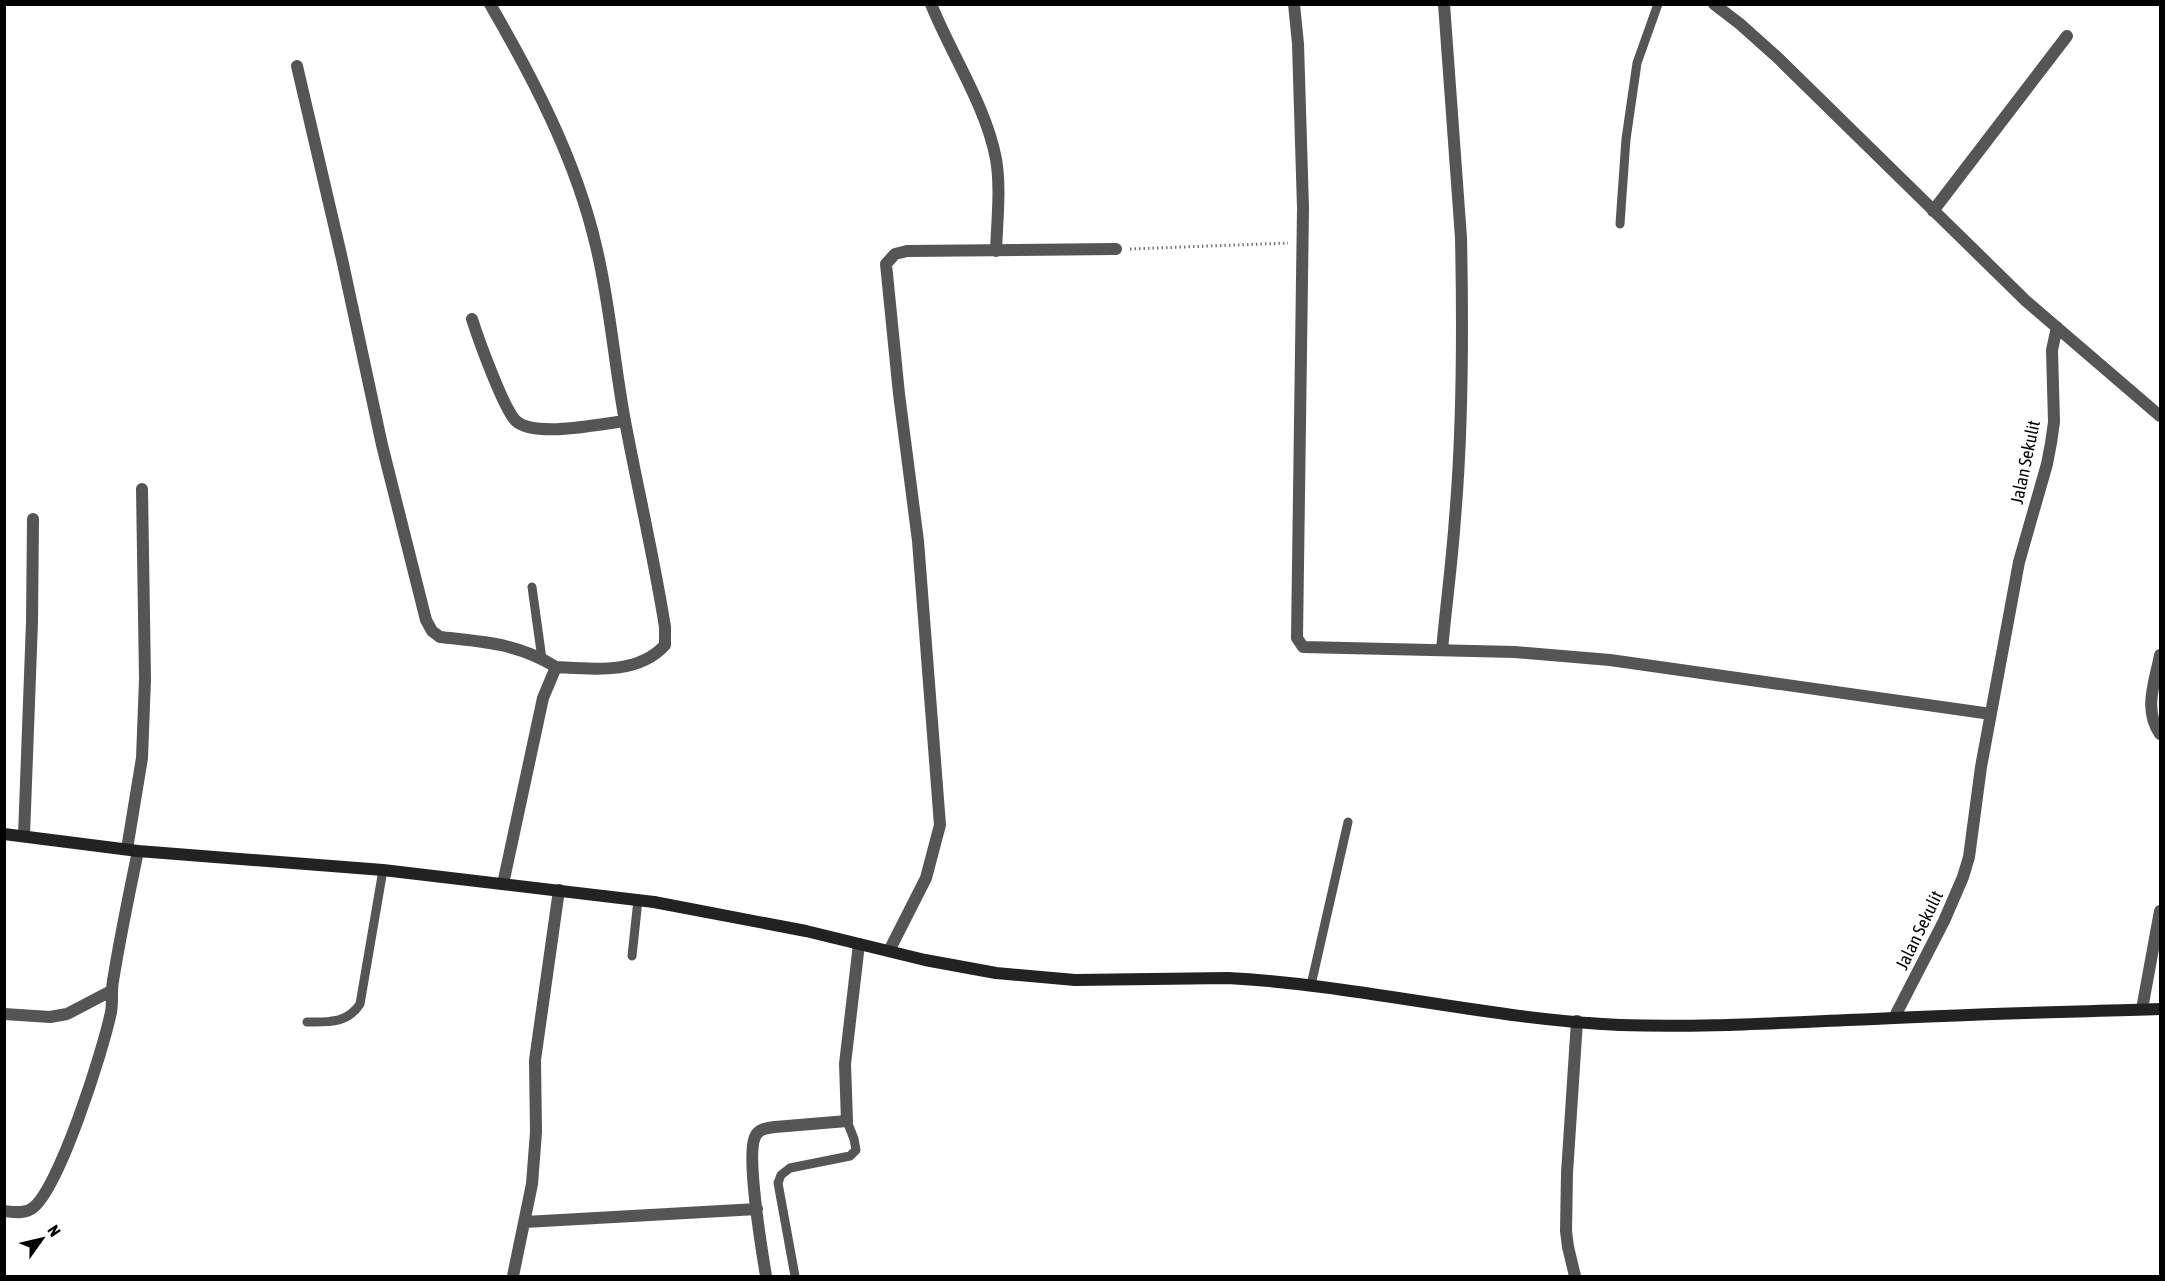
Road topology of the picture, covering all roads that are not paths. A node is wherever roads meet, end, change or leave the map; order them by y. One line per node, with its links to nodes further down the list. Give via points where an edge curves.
1 (490, 4): 16 (street, via 546,107 589,220)
2 (931, 4): 12 (street, via 976,101 995,156)
3 (1294, 4): 20 (street, via 1303,208 1297,638 1303,647)
4 (1444, 4): 20 (street, via 1462,276 1455,516)
5 (1658, 4): 10 (lane, via 1637,63)
6 (1714, 4): 9 (street, via 1778,57)
7 (2067, 36): 9 (street)
8 (297, 66): 22 (street, via 382,445 426,620 440,637 511,646)
9 (1933, 211): 14 (street)
10 (1620, 224)
11 (1116, 249): 12 (street)
12 (996, 251): 36 (street, via 907,251 895,254 886,264 918,541 940,825 926,878)
13 (472, 319): 16 (street, via 515,421 542,429)
14 (2057, 327): 15 (street); 24 (street, Jalan Sekulit, via 2052,350 2051,443 2019,562)
15 (2160, 416)
16 (625, 421): 23 (street, via 661,604 665,645 629,666)
17 (142, 489): 29 (street, via 145,667 142,758)
18 (33, 519): 28 (street)
19 (532, 586): 22 (lane)
20 (1442, 650): 24 (street, via 1534,653 1632,663)
21 (2160, 655): 25 (street, via 2151,714)
22 (542, 659): 23 (street)
23 (556, 667): 31 (street, via 543,698)
24 (1991, 714): 43 (street, Jalan Sekulit, via 1963,877)
25 (2160, 734)
26 (1348, 822): 38 (lane)
27 (4, 834): 28 (street)
28 (24, 836): 29 (street)
29 (132, 850): 30 (street); 39 (street)
30 (383, 870): 31 (street); 45 (lane, via 360,1004 346,1018)
31 (503, 884): 32 (street)
32 (559, 890): 33 (street); 49 (street, via 535,1060 536,1132)
33 (638, 900): 35 (street); 37 (lane)
34 (2160, 911): 40 (street)
35 (859, 944): 36 (street); 46 (street, via 845,1064)
36 (889, 951): 38 (street, via 1035,978 1228,978)
37 (632, 956)
38 (1311, 985): 44 (street)
39 (111, 991): 42 (street, via 67,1014); 48 (street, via 111,1010 101,1050 49,1188 30,1210)
40 (2142, 1009): 41 (street); 43 (street)
41 (2160, 1009)
42 (4, 1014)
43 (1894, 1018): 44 (street, via 1662,1025)
44 (1577, 1021): 53 (street, via 1566,1231)
45 (307, 1022)
46 (847, 1121): 47 (street, via 758,1132 752,1151); 52 (lane, via 856,1150 850,1156 790,1168 781,1175 778,1184)
47 (757, 1209): 49 (street); 51 (street)
48 (4, 1211)
49 (525, 1222): 50 (street)
50 (513, 1276)
51 (766, 1276)
52 (795, 1276)
53 (1575, 1276)

